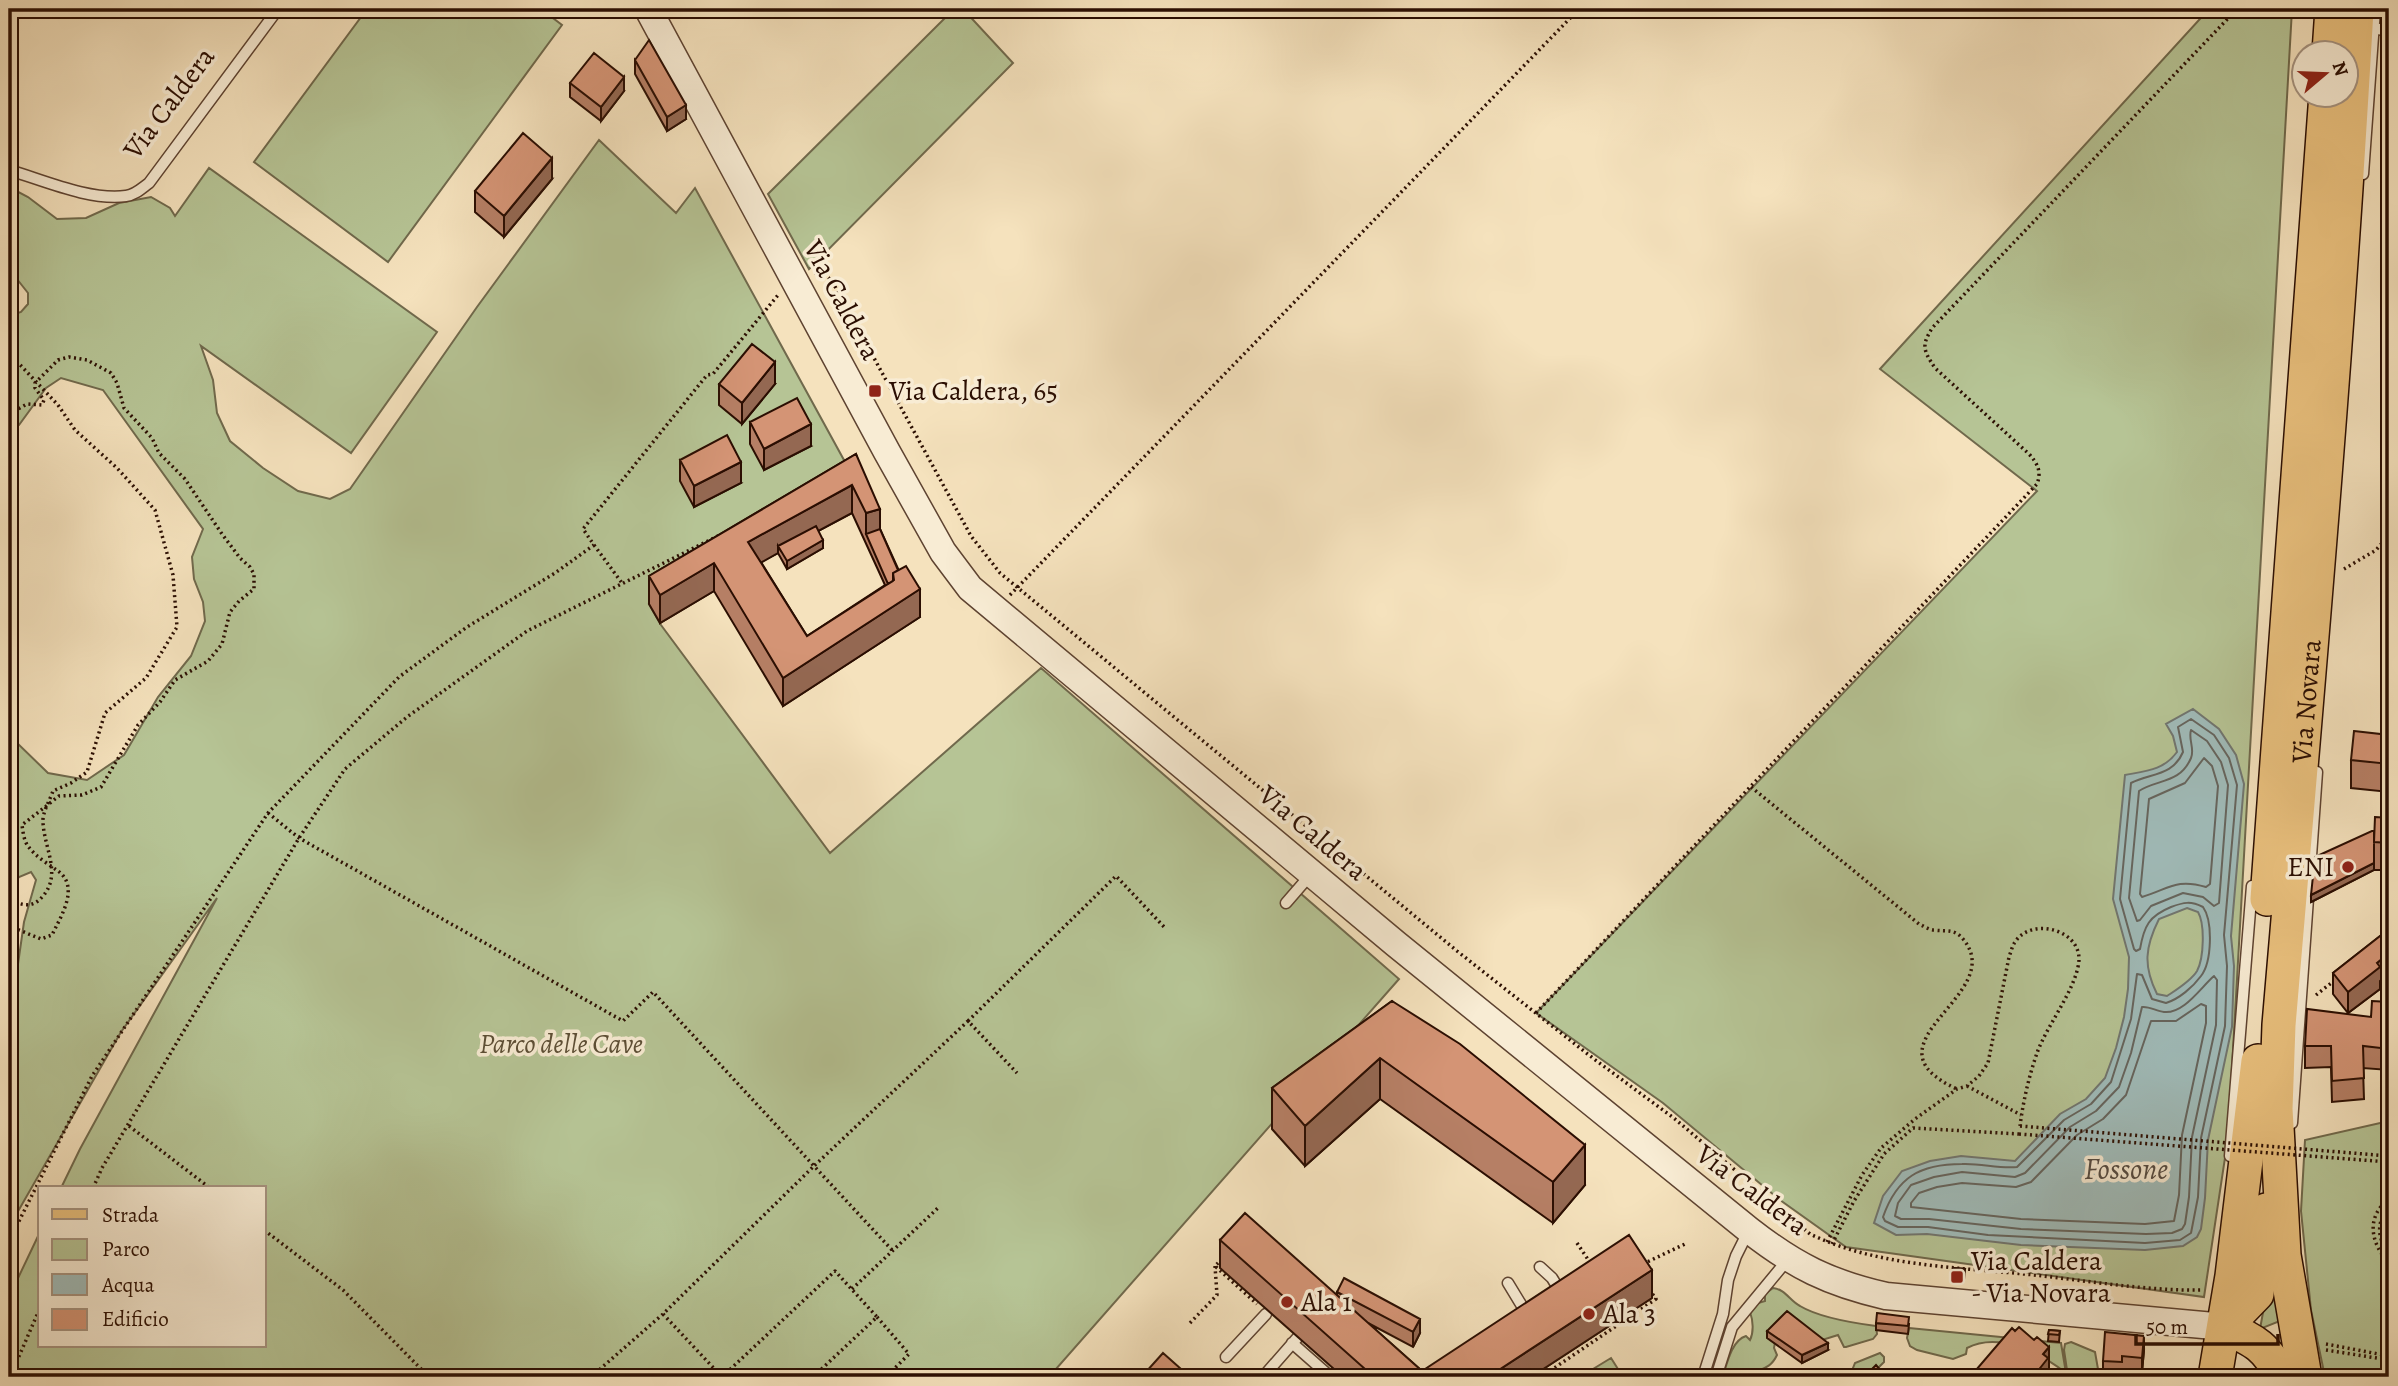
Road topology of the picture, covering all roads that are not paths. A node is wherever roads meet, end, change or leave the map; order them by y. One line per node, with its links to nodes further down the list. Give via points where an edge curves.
1 (278, 9): 7 (lane, Via Caldera, via 142,189 126,196 96,195)
2 (648, 9): 10 (street, Via Caldera, via 887,452 957,572 970,588)
3 (2362, 15): 4 (lane); 5 (main road); 8 (lane, via 2373,53); 13 (main road, Via Novara, via 2279,1025)
4 (2389, 31)
5 (2341, 38)
6 (2325, 108): 13 (main road, Via Novara, via 2261,990 2259,1054)
7 (9, 170)
8 (2362, 192)
9 (2318, 760): 13 (lane)
10 (1312, 873): 12 (lane); 15 (street, Via Caldera)
11 (2252, 880): 14 (lane, via 2230,1158)
12 (1286, 904)
13 (2275, 1139): 14 (main road, Via Novara); 22 (main road, via 2257,1294); 24 (main road, Via Novara, via 2284,1255)
14 (2242, 1194): 22 (main road, Via Novara)
15 (1749, 1230): 16 (street, Via Caldera); 28 (lane, via 1732,1268)
16 (1788, 1258): 22 (street, Via Caldera, via 1846,1287 1886,1296); 29 (lane, via 1732,1326)
17 (1540, 1267): 19 (lane, via 1565,1300)
18 (1508, 1283): 20 (lane, via 1531,1321)
19 (1551, 1303)
20 (1540, 1310)
21 (1266, 1313): 23 (lane)
22 (2225, 1327): 26 (main road, Via Novara); 30 (main road, via 2257,1342)
23 (1226, 1357)
24 (2310, 1362)
25 (1326, 1372): 27 (lane, via 1295,1340)
26 (2210, 1374)
27 (1263, 1377)
28 (1703, 1377)
29 (1712, 1377)
30 (2283, 1377)

